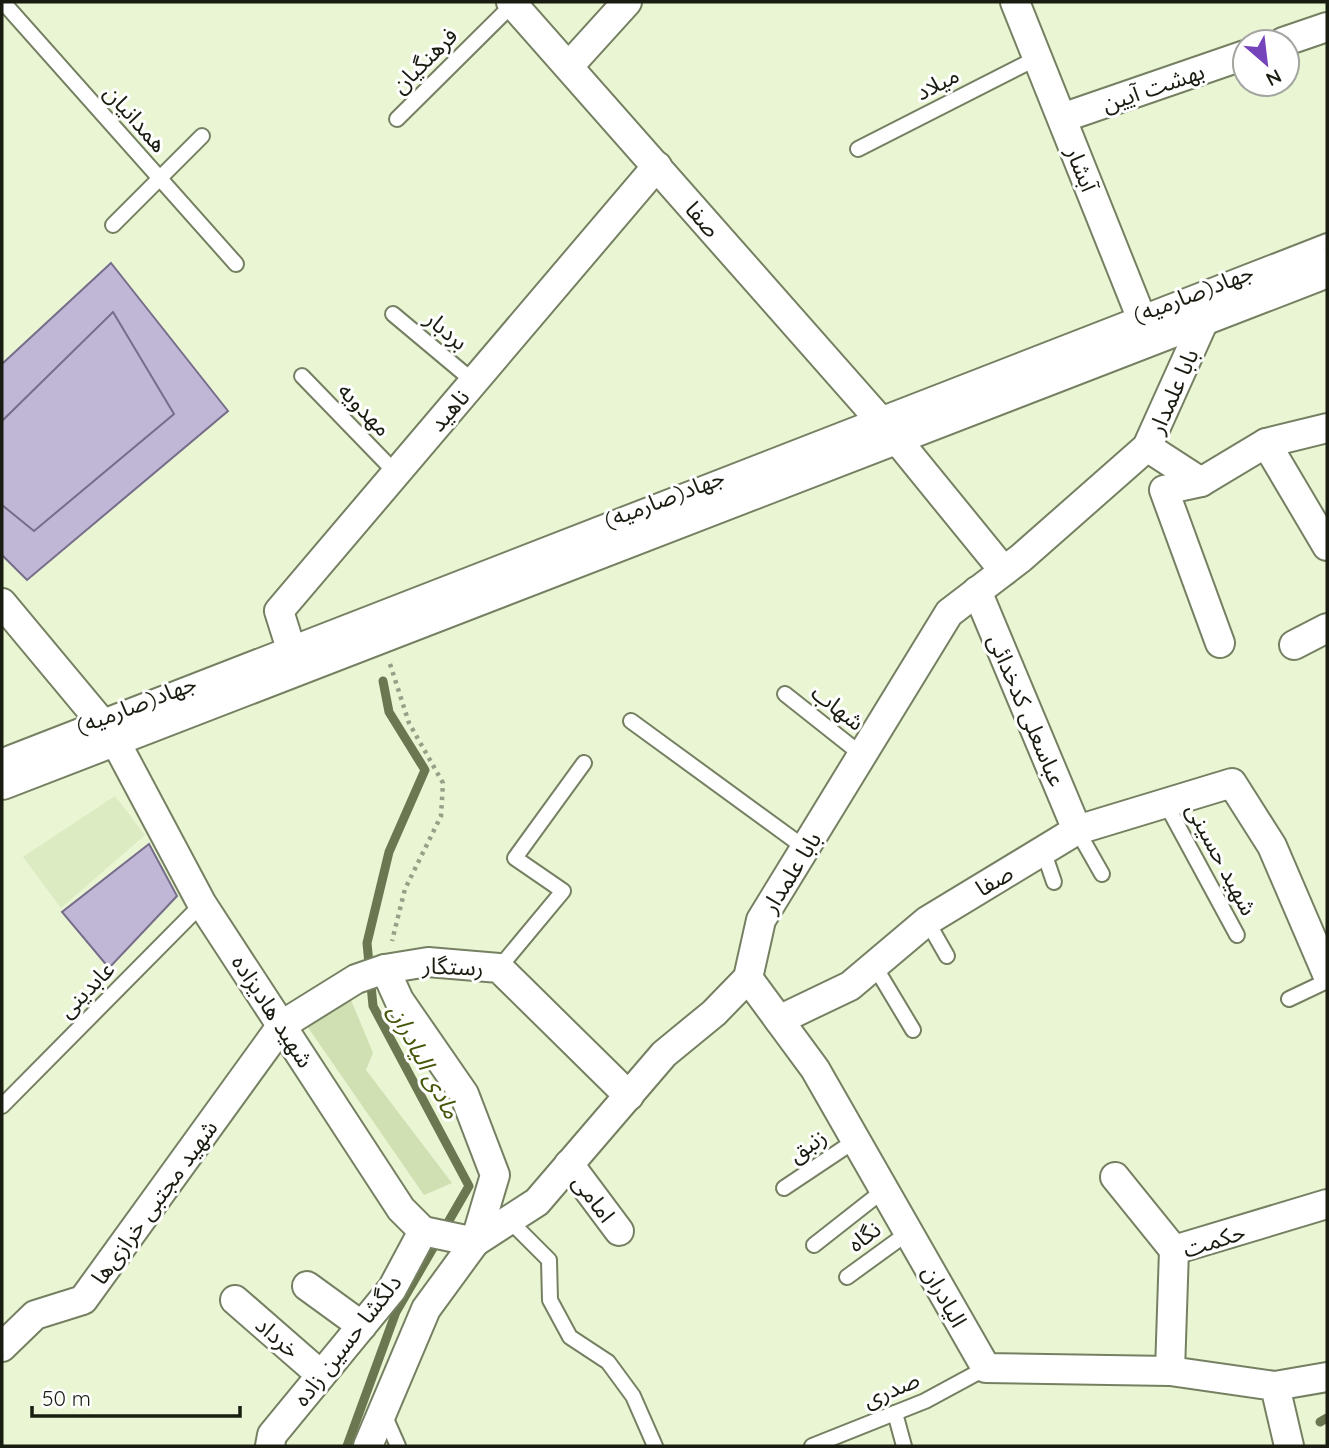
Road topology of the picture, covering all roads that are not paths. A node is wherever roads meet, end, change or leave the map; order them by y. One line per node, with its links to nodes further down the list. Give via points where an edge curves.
1 (3, 2): 15 (lane, همدانیان)
2 (627, 2): 9 (street)
3 (1014, 2): 7 (street, آبشار)
4 (512, 3): 9 (street, صفا); 11 (lane, فرهنگیان)
5 (1327, 27): 6 (street)
6 (1301, 36)
7 (1037, 58): 10 (street, آبشار); 13 (lane, میلاد)
8 (1231, 60): 10 (street, بهشت آیین)
9 (569, 66): 14 (street, صفا)
10 (1062, 118): 22 (street, آبشار)
11 (397, 119)
12 (202, 136): 15 (lane)
13 (858, 149)
14 (657, 166): 24 (street, ناهید); 25 (street, صفا)
15 (160, 178): 16 (lane); 18 (lane, همدانیان)
16 (113, 225)
17 (1327, 241): 22 (lane, جهاد(صارمیه))
18 (236, 264)
19 (1327, 268): 21 (main road, جهاد(صارمیه))
20 (393, 314): 24 (lane, بردبار)
21 (1207, 314): 22 (main road, جهاد(صارمیه)); 28 (street, بابا علمدار)
22 (1144, 325): 25 (main road, جهاد(صارمیه))
23 (302, 376): 29 (lane, مهدویه)
24 (473, 381): 29 (street, ناهید)
25 (884, 426): 32 (street); 38 (lane, جهاد(صارمیه)); 38 (main road, جهاد(صارمیه), via 380,632)
26 (1327, 428): 27 (street)
27 (1265, 443): 30 (street); 31 (street)
28 (1147, 447): 30 (street); 32 (street, بابا علمدار)
29 (395, 472): 38 (street, ناهید, via 279,611)
30 (1201, 482): 36 (street, via 1164,490)
31 (1325, 538)
32 (1003, 571): 33 (street, بابا علمدار)
33 (977, 591): 42 (street, بابا علمدار, via 949,613); 47 (street, عباسعلی کدخدائی)
34 (2, 603): 41 (street, شهید هادیزاده)
35 (1327, 628): 37 (street)
36 (1220, 643)
37 (1294, 645)
38 (293, 655): 41 (main road, جهاد(صارمیه))
39 (785, 694): 42 (lane, شهاب)
40 (631, 722): 48 (lane)
41 (105, 727): 43 (lane, جهاد(صارمیه)); 45 (main road, جهاد(صارمیه)); 52 (street, شهید هادیزاده)
42 (862, 755): 48 (street, بابا علمدار)
43 (2, 756)
44 (584, 763): 57 (lane, via 515,858 563,891)
45 (2, 780)
46 (1166, 804): 47 (street, صفا); 54 (lane, شهید حسینی); 59 (street, صفا, via 1232,783 1272,846)
47 (1077, 830): 49 (street, صفا); 50 (lane)
48 (805, 848): 60 (street, بابا علمدار, via 761,920)
49 (1043, 850): 51 (lane); 53 (street, صفا)
50 (1102, 874)
51 (1054, 882)
52 (202, 904): 64 (street, شهید هادیزاده); 67 (lane, عابدینی)
53 (927, 921): 55 (lane); 56 (street, صفا)
54 (1237, 935)
55 (947, 956)
56 (874, 965): 63 (street, صفا, via 850,986); 65 (lane)
57 (499, 968): 58 (street, رستگار, via 428,962); 66 (street, رستگار)
58 (385, 969): 64 (street, رستگار, via 356,979); 78 (street, via 399,1000 464,1094 495,1175)
59 (1327, 974)
60 (748, 978): 63 (street, الیادران); 66 (street, via 664,1054)
61 (1327, 981): 62 (lane)
62 (1289, 999)
63 (779, 1020): 68 (street, الیادران, via 815,1069)
64 (282, 1025): 75 (street, شهید هادیزاده, via 401,1209); 85 (street, شهید مجتبی خرازی‌ها, via 83,1300 35,1315)
65 (913, 1030)
66 (629, 1096): 69 (street)
67 (2, 1106)
68 (856, 1140): 71 (lane, زنبق); 72 (street, الیادران)
69 (569, 1164): 74 (street, via 537,1202); 76 (street, امامی)
70 (1115, 1177): 80 (street)
71 (784, 1188)
72 (884, 1190): 77 (street, الیادران); 79 (lane)
73 (1327, 1204): 80 (street, حکمت)
74 (509, 1220): 78 (street); 97 (lane, via 549,1261 550,1300 570,1337 608,1362 634,1396)
75 (424, 1231): 78 (street); 84 (street, دلگشا حسین زاده, via 392,1289)
76 (619, 1231)
77 (909, 1231): 81 (lane, نگاه); 86 (street, الیادران)
78 (475, 1242): 91 (street, دلگشا حسین زاده, via 426,1309)
79 (814, 1245)
80 (1174, 1251): 87 (street, حکمت)
81 (847, 1277)
82 (307, 1286): 84 (street)
83 (235, 1300): 88 (street, خرداد)
84 (362, 1326): 88 (street, دلگشا حسین زاده)
85 (2, 1347)
86 (986, 1368): 87 (street); 92 (lane, صدری)
87 (1170, 1371): 90 (street)
88 (321, 1375): 94 (street, دلگشا حسین زاده, via 272,1435)
89 (1327, 1377): 90 (street)
90 (1275, 1386): 100 (street)
91 (382, 1410): 95 (street, دلگشا حسین زاده); 96 (lane)
92 (895, 1413): 93 (lane, صدری); 99 (lane)
93 (843, 1440): 98 (lane, صدری)
94 (270, 1446)
95 (368, 1446)
96 (398, 1446)
97 (656, 1446)
98 (812, 1446)
99 (904, 1446)
100 (1289, 1446)

